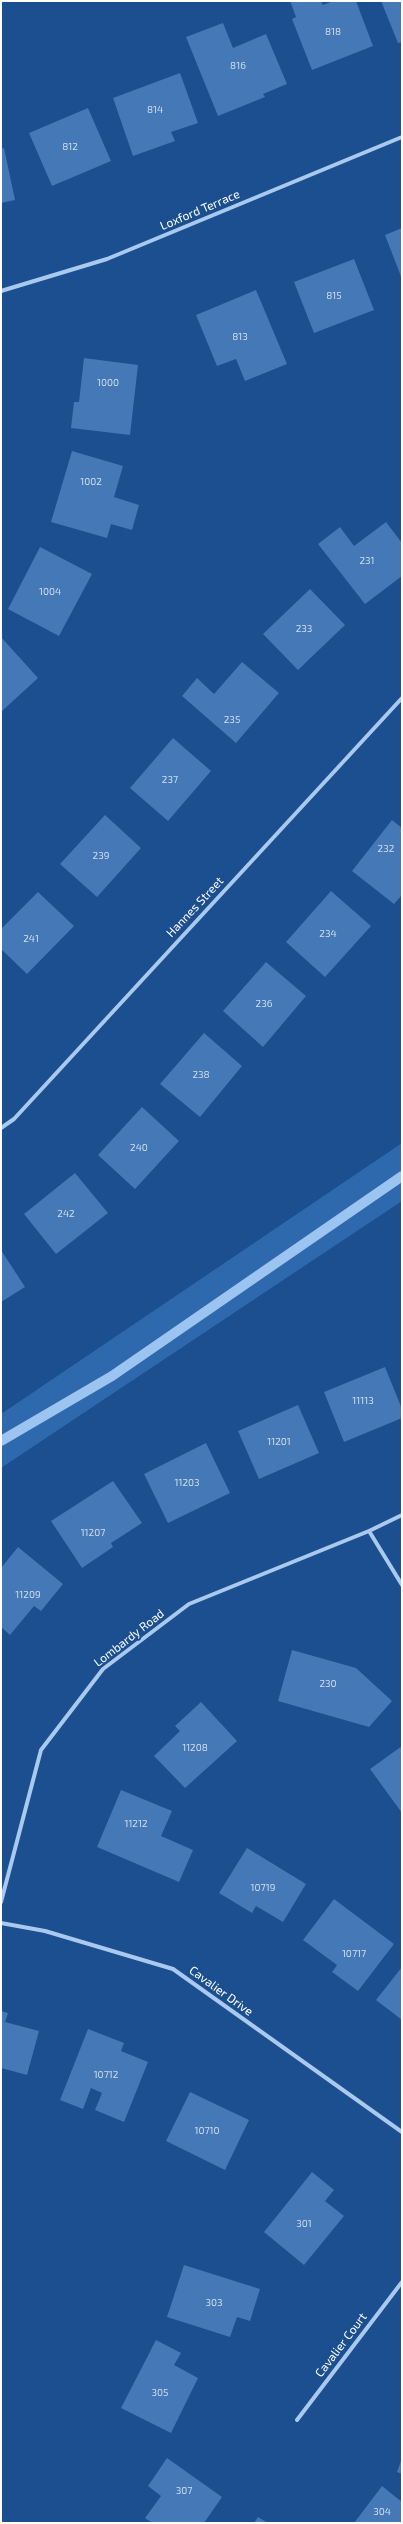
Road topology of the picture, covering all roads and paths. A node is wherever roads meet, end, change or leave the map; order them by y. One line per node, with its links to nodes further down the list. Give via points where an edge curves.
1 (402, 136): 2 (street, Loxford Terrace, via 107,259)
2 (1, 291)
3 (402, 698): 4 (street, Hannes Street, via 14,1119)
4 (1, 1128)
5 (402, 1515): 6 (street, Lombardy Road)
6 (369, 1532): 7 (street); 8 (street, Lombardy Road, via 189,1604 103,1669 41,1750)
7 (402, 1585)
8 (1, 1902)
9 (1, 1923): 10 (street, Cavalier Drive, via 45,1931 173,1969)
10 (402, 2132)
11 (402, 2282): 12 (street, Cavalier Court)
12 (297, 2420)

